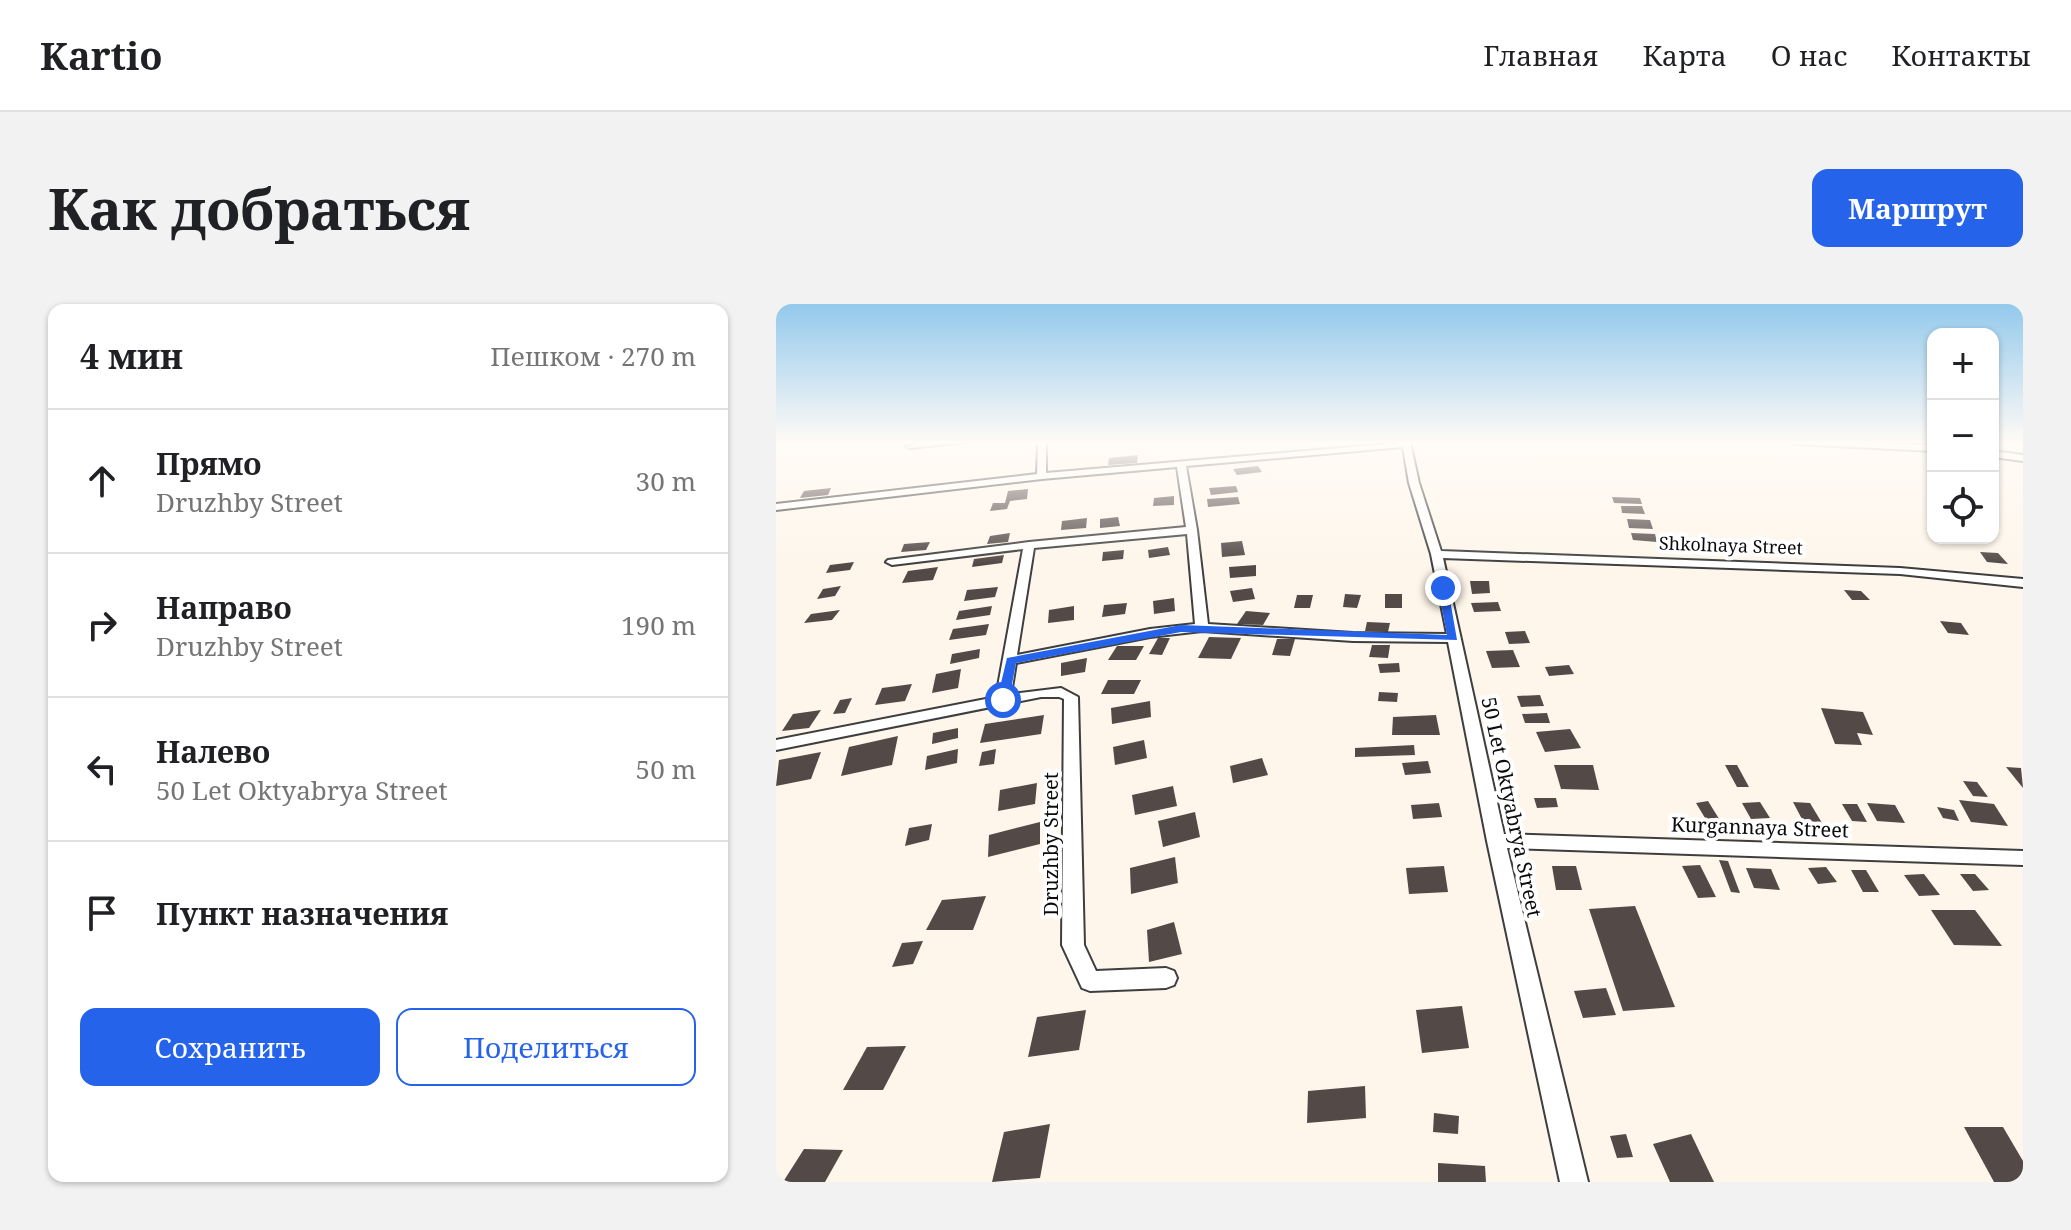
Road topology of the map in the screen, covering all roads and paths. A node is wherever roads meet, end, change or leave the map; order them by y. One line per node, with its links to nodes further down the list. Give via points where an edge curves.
1 (982, 483): 4 (street)
2 (1184, 483): 5 (street)
3 (1414, 483): 7 (street, 50 Let Oktyabrya Street)
4 (776, 507)
5 (1192, 530): 6 (street); 10 (street)
6 (1029, 545): 8 (street); 12 (street)
7 (1437, 554): 9 (street, Shkolnaya Street, via 1900,571); 11 (street, 50 Let Oktyabrya Street)
8 (892, 562)
9 (2023, 583)
10 (1202, 627): 11 (street); 12 (street)
11 (1453, 638): 15 (street, 50 Let Oktyabrya Street)
12 (1011, 660): 13 (street)
13 (1003, 700): 14 (street, Druzhby Street); 17 (street, Druzhby Street, via 1061,692 1071,697 1073,945 1090,981)
14 (776, 745)
15 (1496, 841): 16 (street, Kurgannaya Street); 18 (street, 50 Let Oktyabrya Street)
16 (2023, 858)
17 (1166, 978)
18 (1574, 1182)

